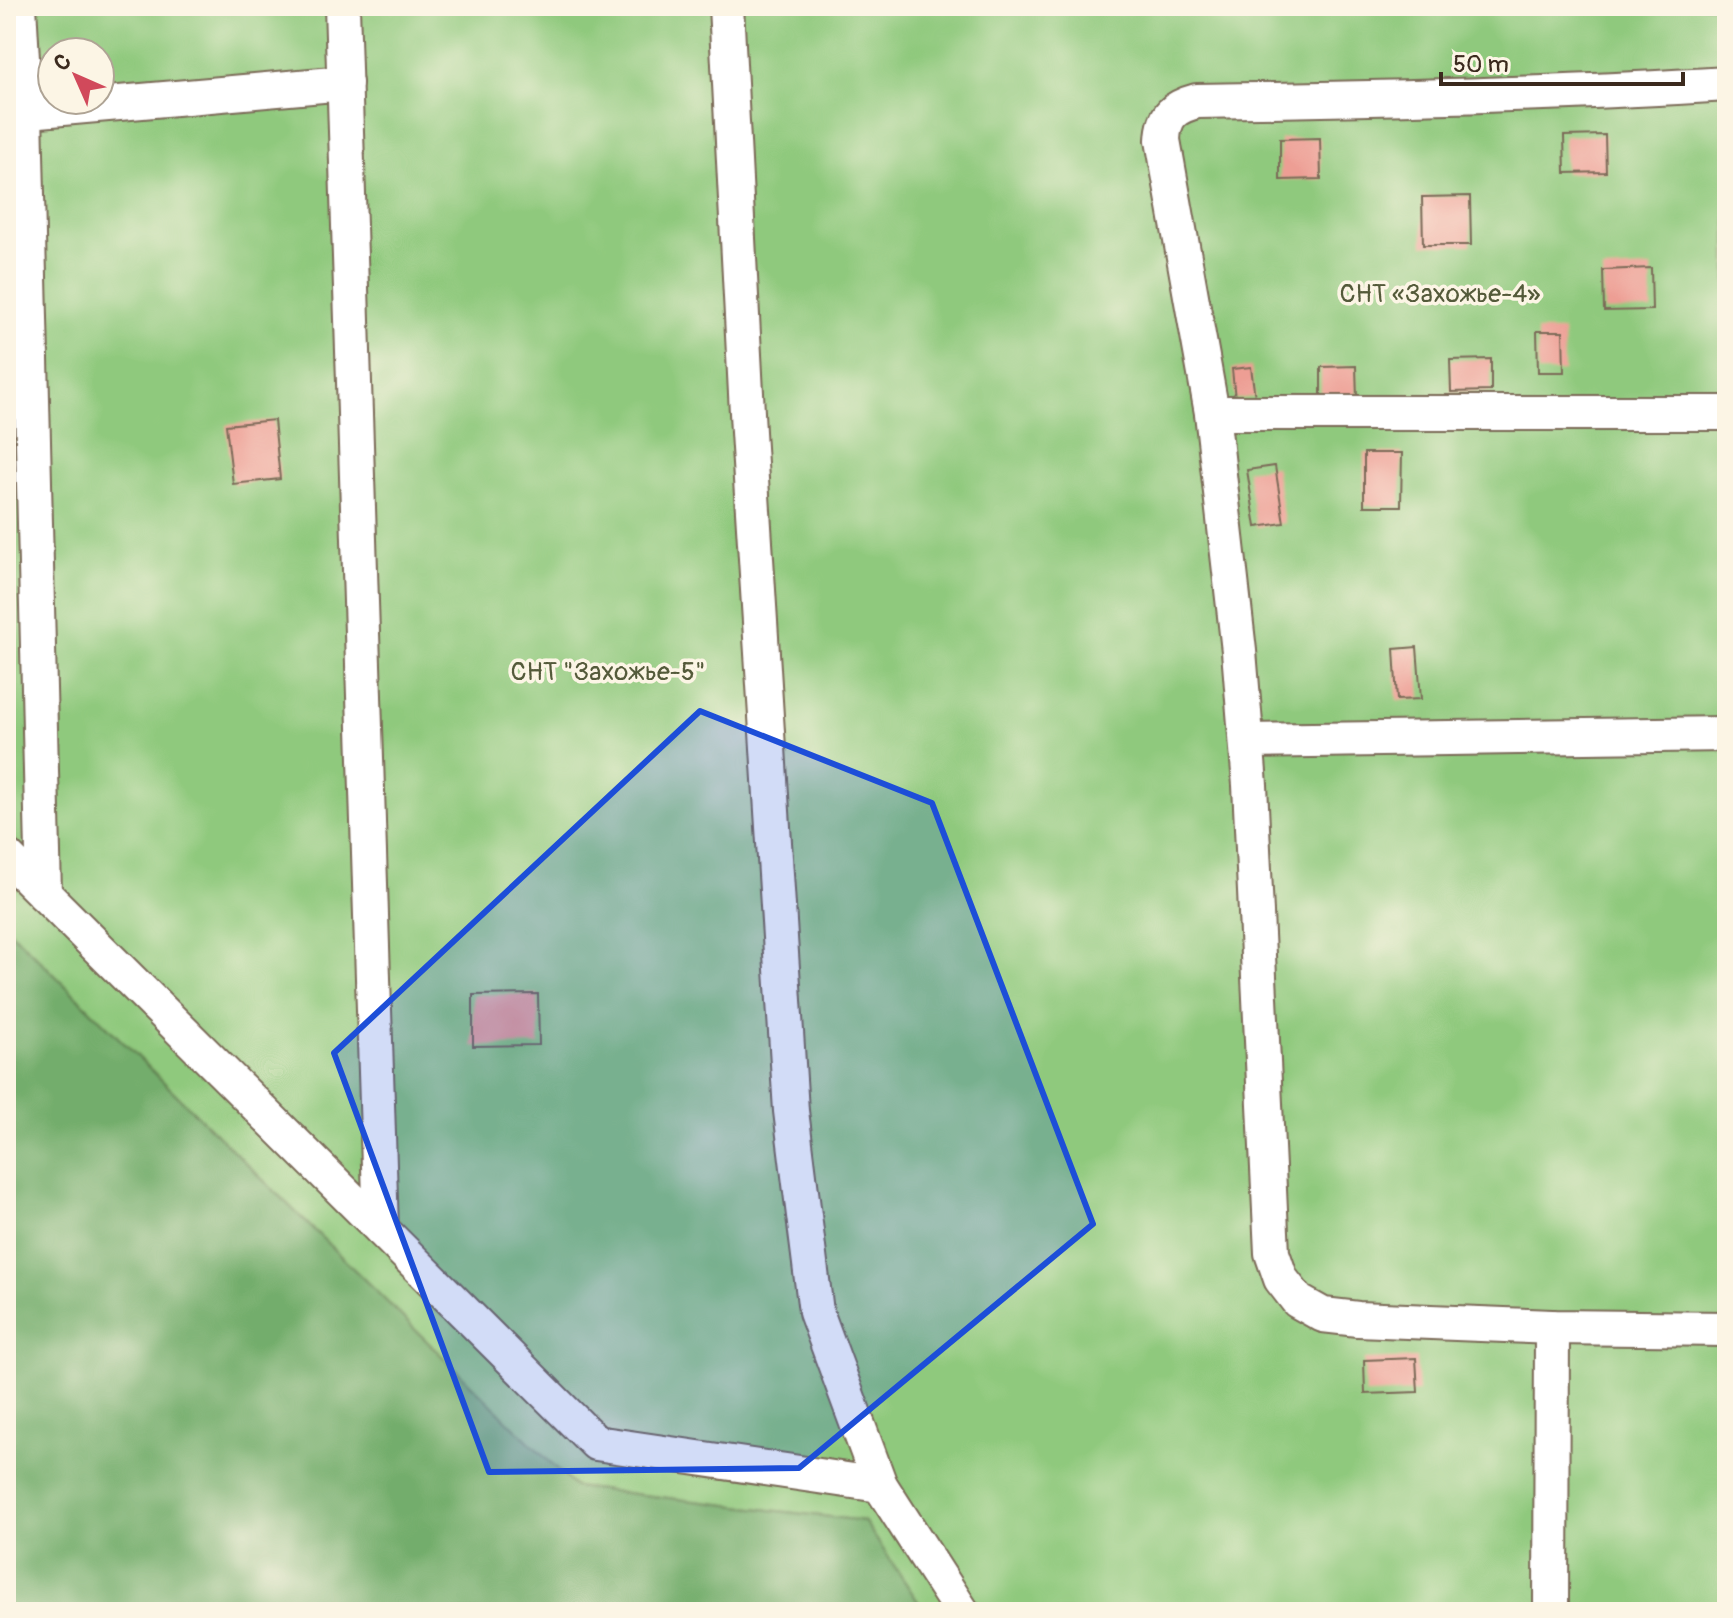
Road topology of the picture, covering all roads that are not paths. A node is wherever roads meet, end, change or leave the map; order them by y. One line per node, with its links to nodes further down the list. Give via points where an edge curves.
1 (19, 6): 6 (street)
2 (342, 6): 4 (street)
3 (726, 6): 16 (street, via 791,1111 816,1312)
4 (345, 83): 6 (street); 13 (street)
5 (1727, 84): 7 (street, via 1184,104 1171,113 1163,140)
6 (16, 112): 12 (street)
7 (1212, 413): 8 (street); 10 (street)
8 (1727, 413)
9 (1727, 734): 10 (street)
10 (1247, 741): 14 (street, via 1272,1253 1281,1279 1298,1301 1323,1315)
11 (6, 856): 12 (street)
12 (44, 894): 13 (street)
13 (381, 1229): 16 (street, via 596,1443)
14 (1552, 1327): 15 (street); 18 (street)
15 (1727, 1329)
16 (880, 1485): 17 (street)
17 (962, 1612)
18 (1551, 1612)

